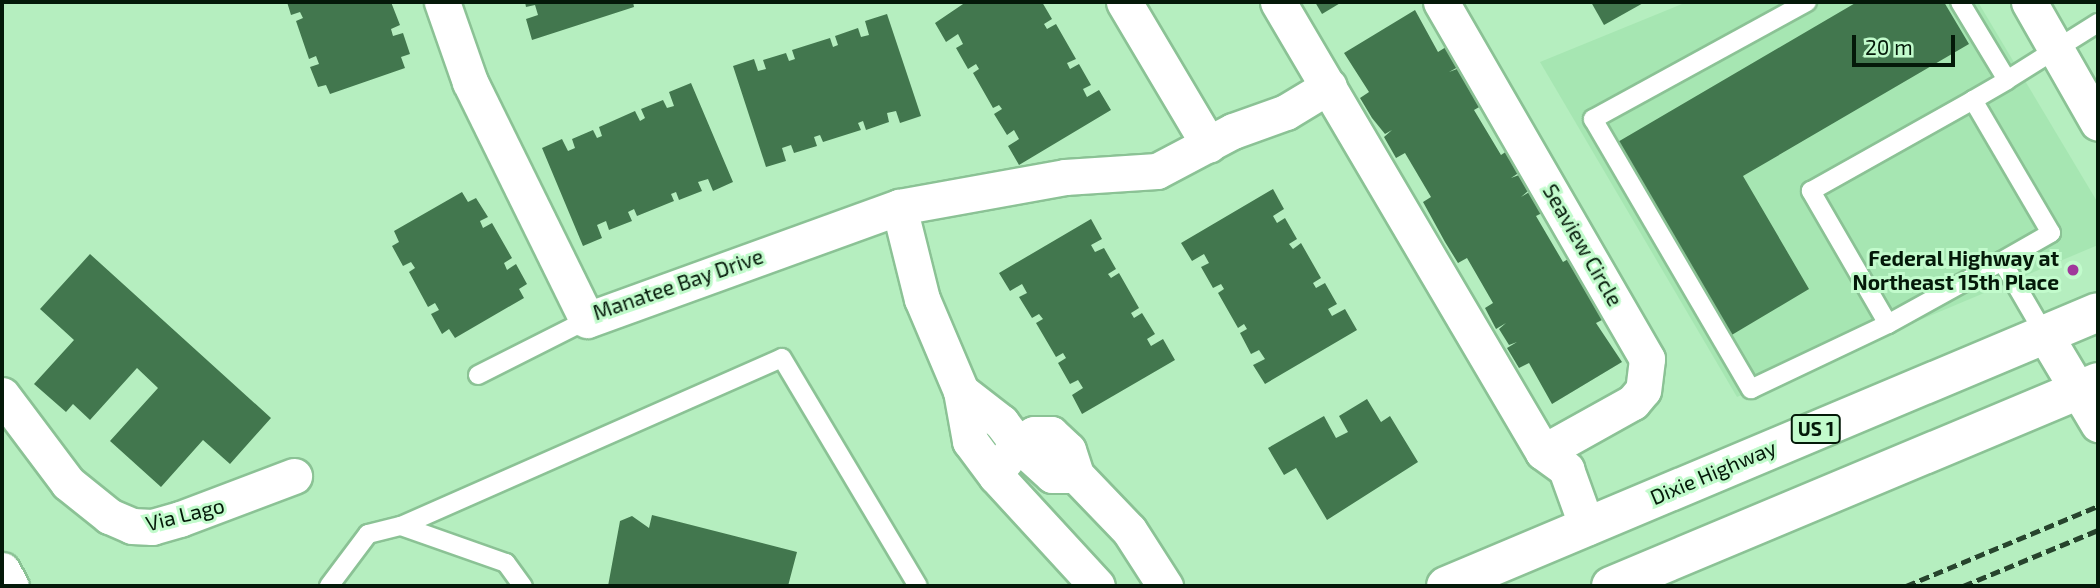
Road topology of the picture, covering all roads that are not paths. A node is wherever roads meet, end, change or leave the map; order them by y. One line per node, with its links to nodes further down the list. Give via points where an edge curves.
1 (442, 2): 18 (street, Manatee Bay Drive, via 470,82)
2 (1124, 2): 14 (street)
3 (1278, 2): 11 (street)
4 (1441, 2): 27 (street, Seaview Circle, via 1647,359 1643,390 1633,402)
5 (1807, 2): 19 (lane, via 1593,119 1751,389)
6 (1960, 2): 10 (lane)
7 (2029, 2): 9 (street)
8 (2098, 23): 9 (lane)
9 (2057, 50): 10 (lane); 13 (street)
10 (2007, 80): 12 (lane)
11 (1329, 86): 14 (street, Manatee Bay Drive, via 1286,112); 27 (street)
12 (1973, 100): 16 (lane, via 2051,233); 19 (lane, via 1811,191)
13 (2098, 123)
14 (1209, 145): 15 (street, Manatee Bay Drive, via 1157,171 1065,177)
15 (898, 207): 18 (street, Manatee Bay Drive); 23 (street, via 922,299)
16 (2003, 261): 19 (lane); 20 (lane)
17 (2098, 312): 20 (main road, Dixie Highway / US 1)
18 (587, 320): 21 (lane)
19 (1888, 324)
20 (2045, 335): 22 (street); 31 (main road, Dixie Highway / US 1)
21 (478, 375)
22 (2089, 387): 25 (street); 40 (main road)
23 (961, 391): 26 (street, via 1000,422); 28 (street, via 971,441)
24 (2, 395): 29 (street, Via Lago, via 68,482 109,516 132,526 152,527 180,519)
25 (2098, 424)
26 (1017, 443): 28 (street); 38 (street, via 1034,434 1051,434 1068,450 1076,475 1129,530)
27 (1543, 452): 31 (street, via 1566,470)
28 (996, 475): 37 (street)
29 (294, 476)
30 (401, 526): 34 (lane, via 368,534); 35 (lane, via 506,563); 36 (lane, via 782,358)
31 (1587, 527): 39 (main road, Dixie Highway / US 1)
32 (2, 570): 33 (street)
33 (11, 586)
34 (329, 586)
35 (523, 586)
36 (918, 586)
37 (1097, 586)
38 (1166, 586)
39 (1446, 586)
40 (1611, 586)

